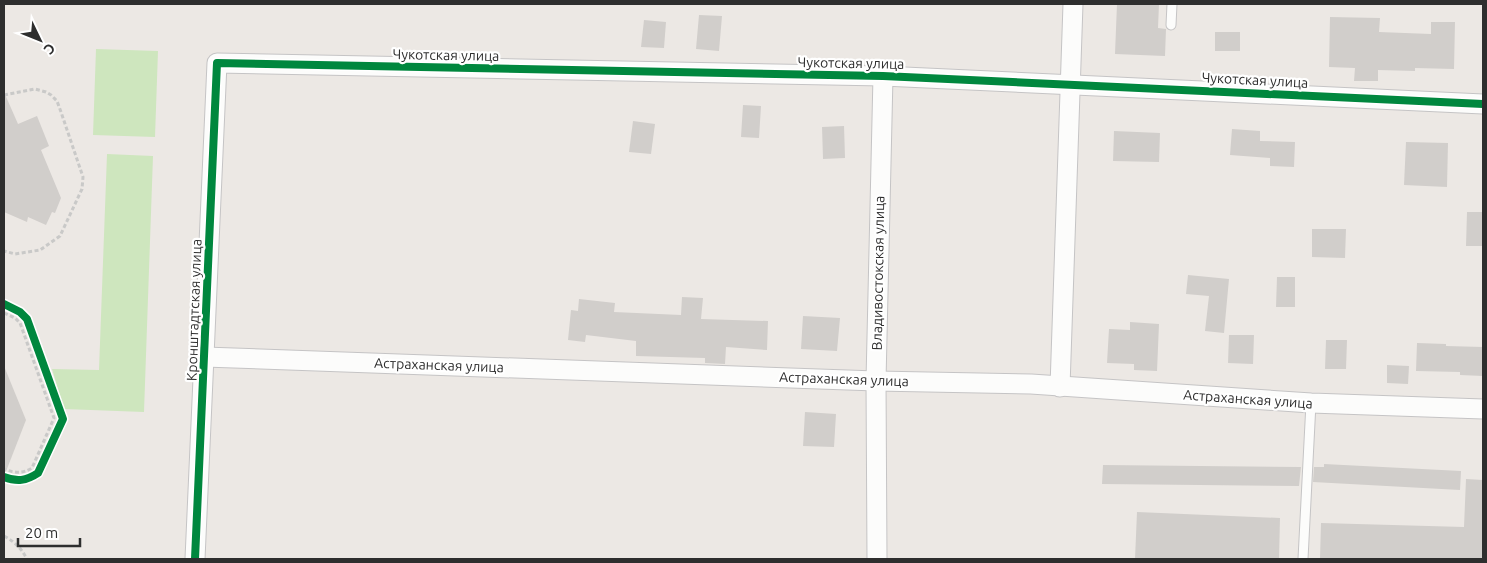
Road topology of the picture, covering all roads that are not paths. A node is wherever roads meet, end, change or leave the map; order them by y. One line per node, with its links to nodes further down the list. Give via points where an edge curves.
1 (1073, 4): 6 (street)
2 (1172, 4): 3 (lane)
3 (1171, 25)
4 (217, 63): 5 (street, Чукотская улица); 8 (street, Кронштадтская улица)
5 (883, 76): 6 (street, Чукотская улица); 9 (street, Владивостокская улица)
6 (1071, 84): 7 (street, Чукотская улица); 10 (street)
7 (1483, 104)
8 (204, 357): 9 (street, Астраханская улица); 13 (street, Кронштадтская улица)
9 (876, 381): 10 (street, Астраханская улица); 14 (street, Владивостокская улица)
10 (1060, 387): 11 (street, Астраханская улица)
11 (1311, 402): 12 (street, Астраханская улица); 15 (lane)
12 (1483, 410)
13 (196, 559)
14 (877, 559)
15 (1303, 559)

